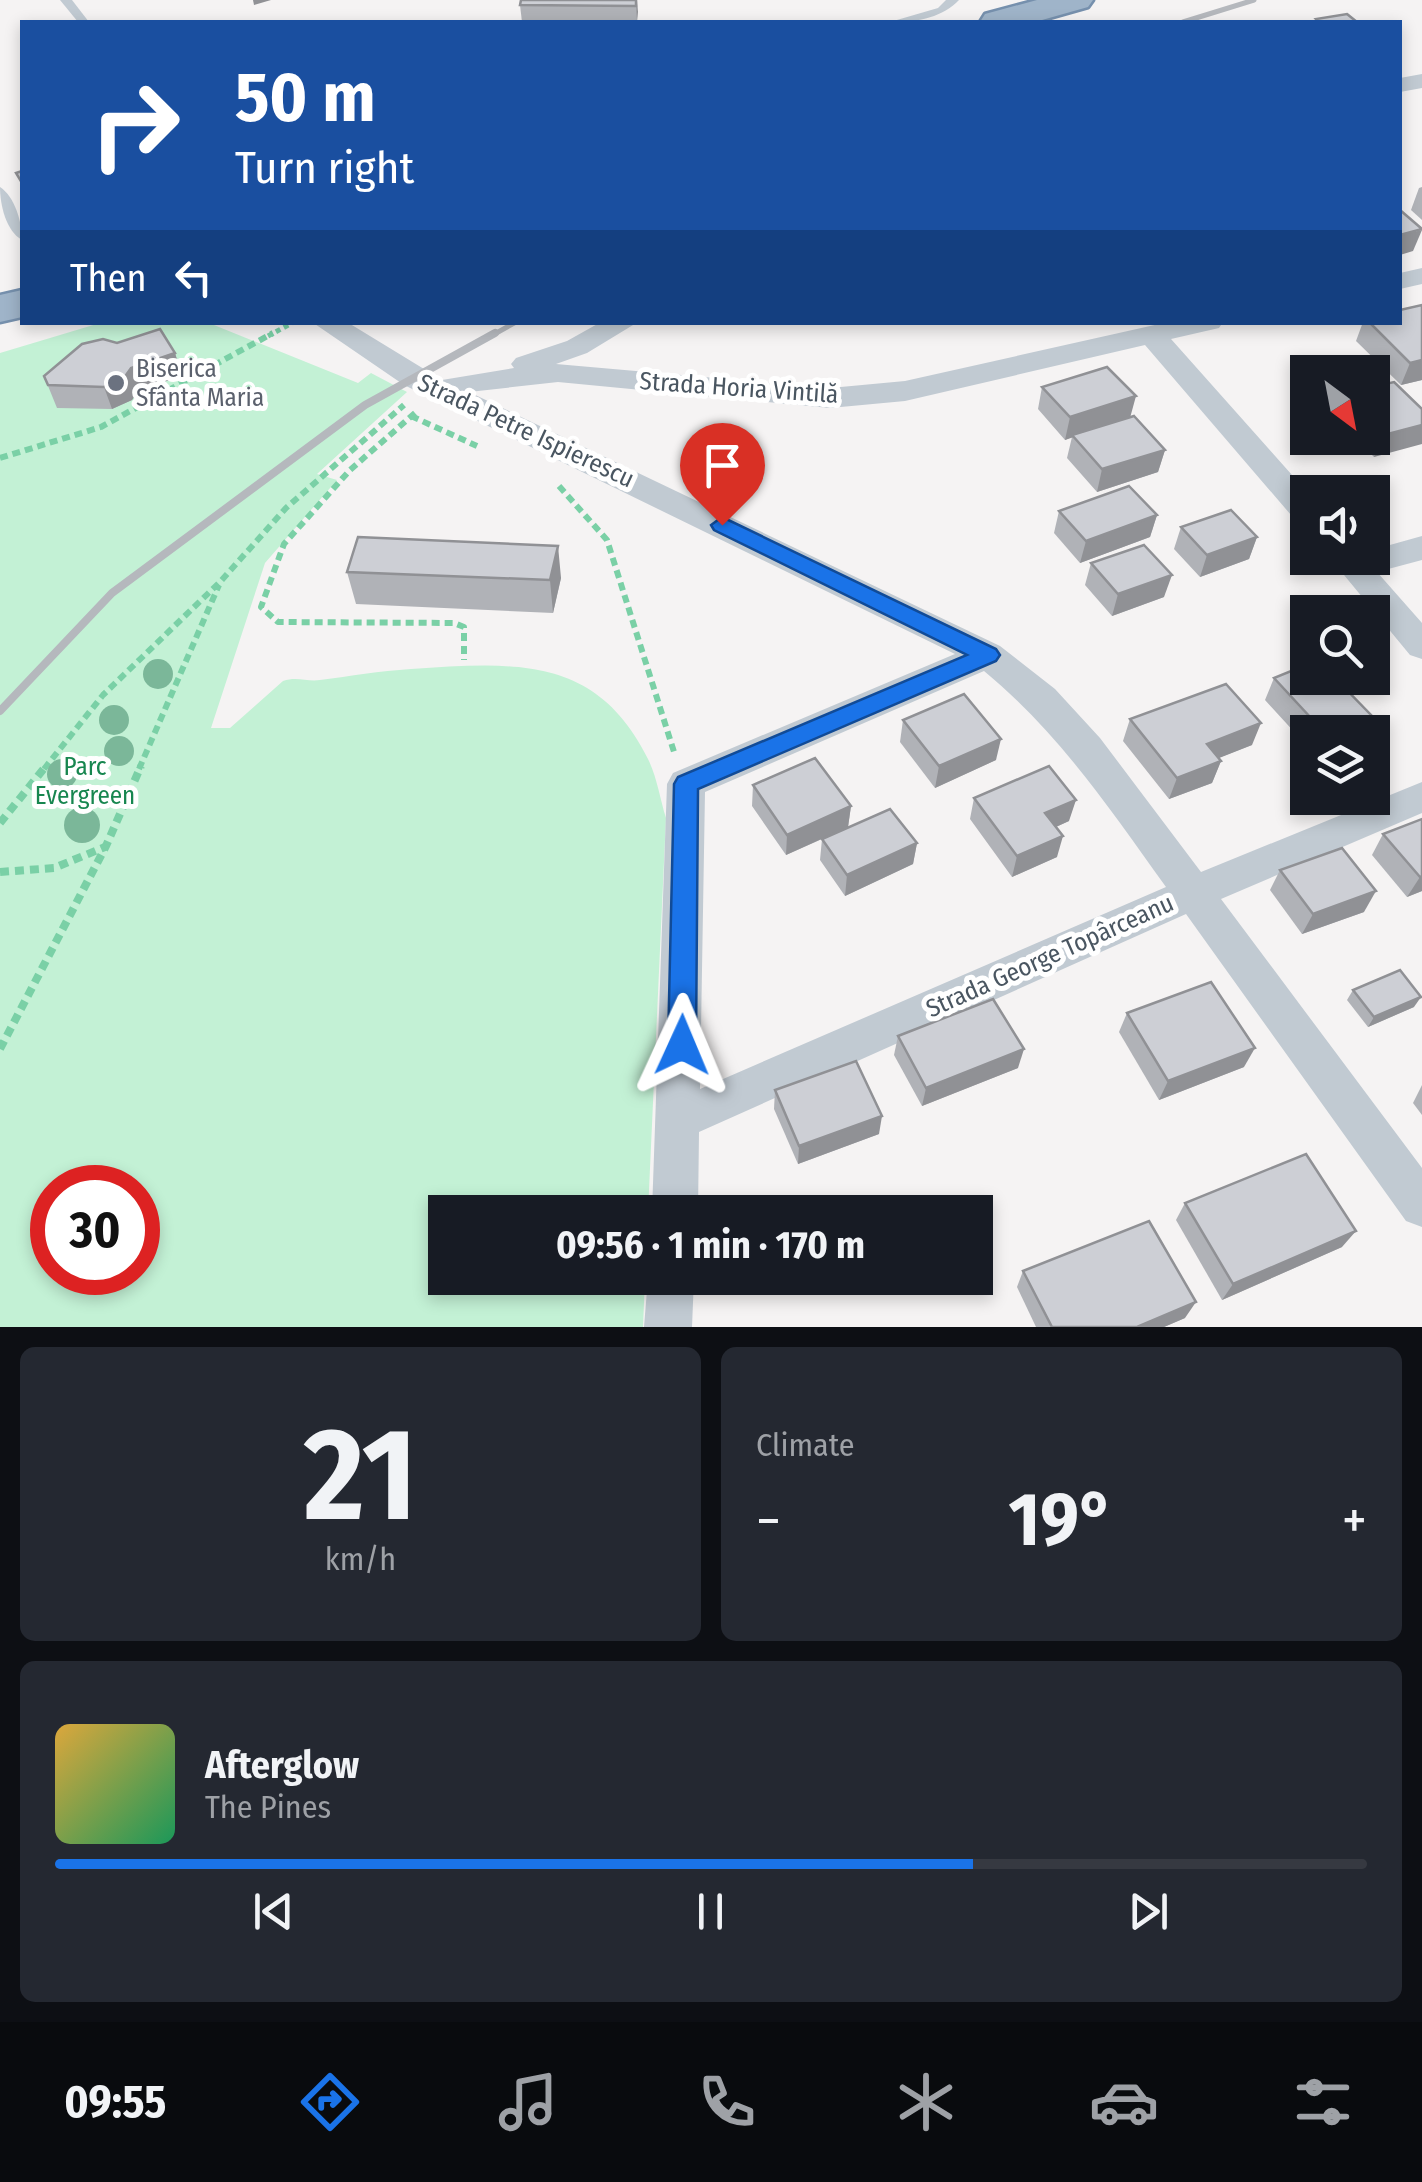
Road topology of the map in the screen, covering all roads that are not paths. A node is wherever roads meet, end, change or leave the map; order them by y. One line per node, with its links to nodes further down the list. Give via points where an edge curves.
1 (66, 0): 4 (lane)
2 (953, 0): 5 (lane, via 942,10)
3 (1061, 2): 6 (highway)
4 (82, 20)
5 (904, 20)
6 (1004, 20)
7 (0, 191): 8 (lane)
8 (20, 232)
9 (331, 325): 14 (street, Strada Petre Ispierescu)
10 (618, 325): 13 (street)
11 (1196, 325): 12 (street, Strada Horia Vintilă)
12 (1152, 335): 13 (street, Strada Horia Vintilă, via 905,392 830,398 558,373); 15 (street)
13 (482, 380): 14 (street, Strada Horia Vintilă)
14 (442, 389): 20 (street, Strada Petre Ispierescu)
15 (1290, 493)
16 (1422, 548): 17 (street)
17 (1390, 554)
18 (1361, 575): 19 (street)
19 (1422, 646)
20 (988, 655): 22 (street, Strada Petre Ispierescu, via 1087,748); 23 (street, via 686,784)
21 (1422, 797): 22 (street, Strada George Topârceanu)
22 (1191, 894): 23 (street, Strada George Topârceanu); 25 (street, Strada Petre Ispierescu)
23 (680, 1119): 24 (street)
24 (676, 1195)
25 (1422, 1204)
26 (670, 1295): 27 (street)
27 (668, 1327)

